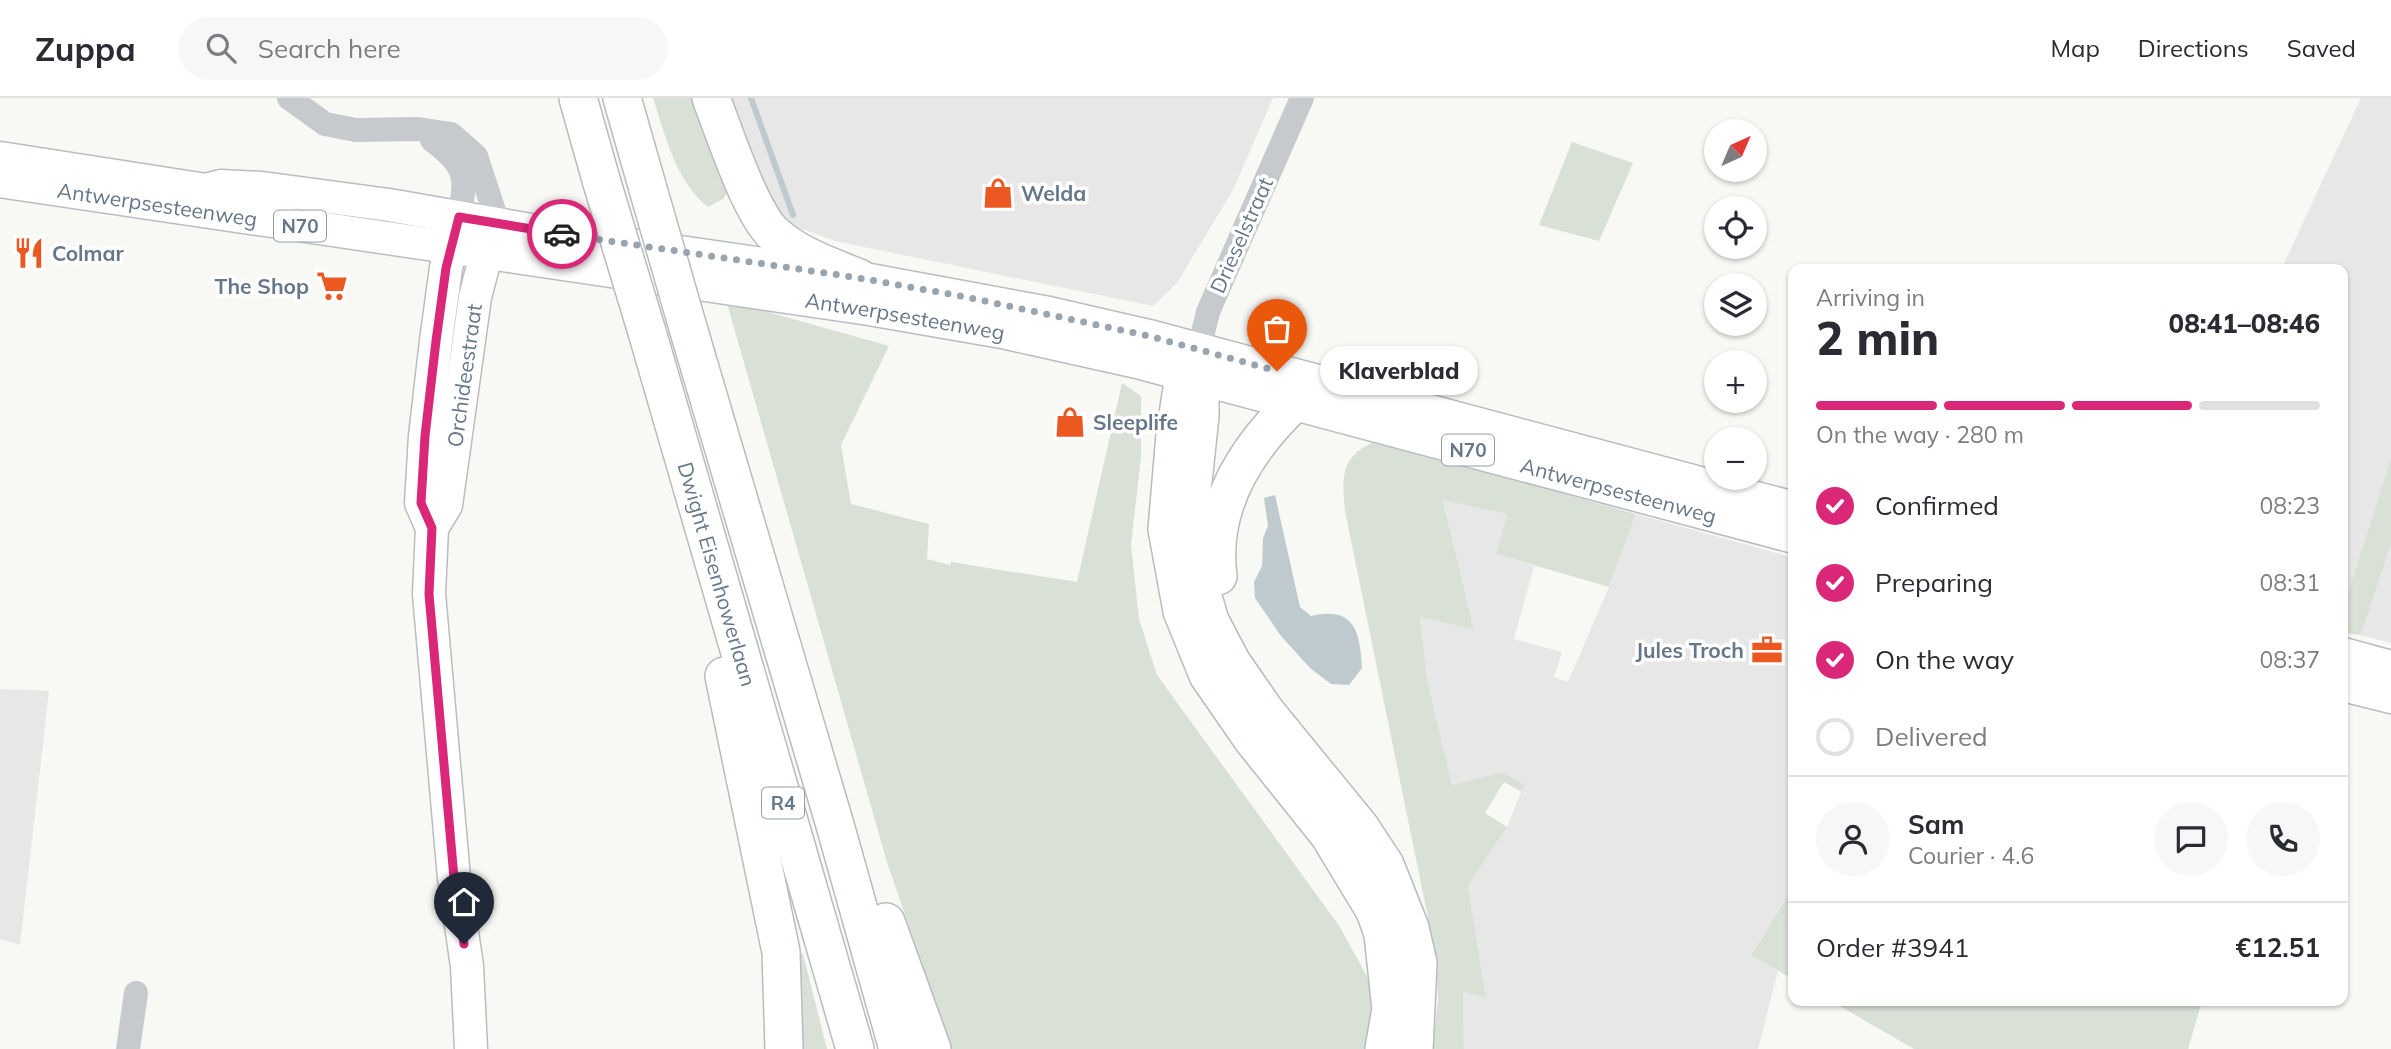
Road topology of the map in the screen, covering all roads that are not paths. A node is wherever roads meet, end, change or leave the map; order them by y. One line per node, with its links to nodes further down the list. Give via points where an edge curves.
1 (289, 98): 6 (street, via 325,124 356,130)
2 (578, 98): 20 (highway, Dwight Eisenhowerlaan / R4, bridge)
3 (622, 98): 26 (highway, Dwight Eisenhowerlaan / R4, bridge)
4 (711, 98): 13 (highway, via 744,180 773,233 798,252)
5 (1302, 98): 14 (street, Drieselstraat, via 1208,312)
6 (418, 129): 9 (street, via 452,155 466,180); 10 (street, via 452,134 476,156 494,211)
7 (0, 158): 9 (main road, Antwerpsesteenweg / N70, via 206,190 262,188)
8 (0, 181): 11 (main road, Antwerpsesteenweg / N70)
9 (459, 217): 10 (main road, Antwerpsesteenweg / N70); 11 (main road, Orchideestraat)
10 (493, 223): 12 (main road, Orchideestraat); 13 (main road, Antwerpsesteenweg / N70)
11 (451, 249): 12 (main road, Antwerpsesteenweg / N70); 18 (main road, Orchideestraat, via 425,436 421,503)
12 (487, 254): 14 (main road, Antwerpsesteenweg / N70, via 894,313 1133,361); 18 (main road, Orchideestraat, via 475,297 446,505)
13 (859, 278): 14 (main road, Antwerpsesteenweg / N70, via 1049,313)
14 (1195, 363): 15 (main road, Antwerpsesteenweg / N70); 16 (main road, Antwerpsesteenweg / N70); 22 (highway, via 1200,393 1192,491 1196,573 1210,621); 34 (highway, via 1182,388 1168,498 1167,529 1182,611 1208,675 1329,835 1375,911 1391,1009)
15 (1293, 404): 16 (main road, Antwerpsesteenweg / N70); 22 (highway, via 1238,474 1220,521 1215,555)
16 (1654, 486): 17 (main road, Antwerpsesteenweg / N70); 19 (main road, Antwerpsesteenweg / N70)
17 (1788, 507)
18 (432, 528): 29 (main road, Orchideestraat, via 429,594 454,878 467,966)
19 (1788, 535)
20 (713, 557): 30 (highway, via 718,644 781,952); 31 (highway, Dwight Eisenhowerlaan / R4)
21 (2348, 655): 23 (main road)
22 (1232, 663): 35 (highway, via 1385,865 1410,928 1418,963)
23 (2391, 667)
24 (2348, 686): 25 (main road)
25 (2391, 697)
26 (835, 825): 32 (highway, Dwight Eisenhowerlaan / R4); 33 (highway, via 876,894)
27 (136, 993): 28 (street)
28 (128, 1049)
29 (471, 1049)
30 (784, 1049)
31 (855, 1049)
32 (898, 1049)
33 (932, 1049)
34 (1384, 1049)
35 (1414, 1049)

